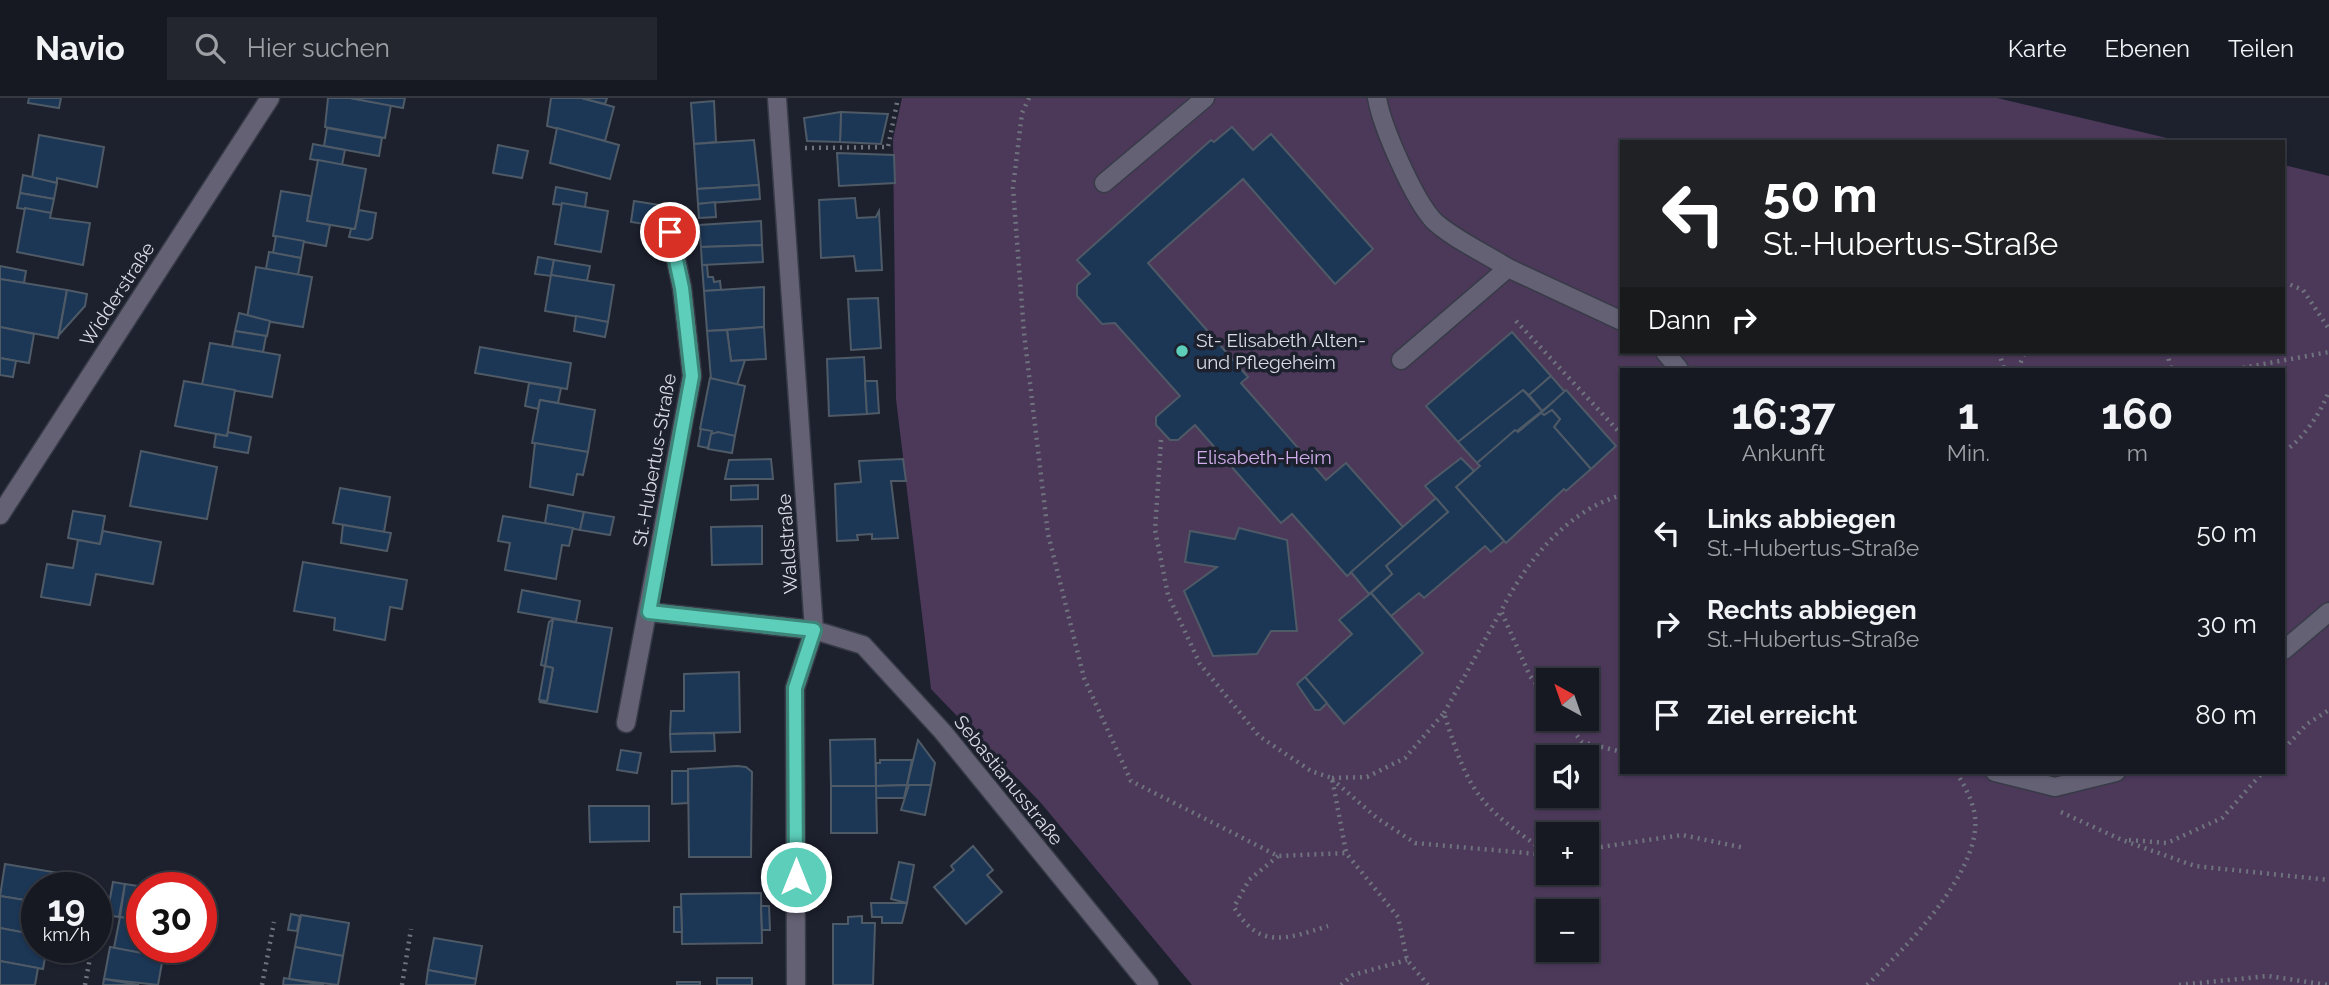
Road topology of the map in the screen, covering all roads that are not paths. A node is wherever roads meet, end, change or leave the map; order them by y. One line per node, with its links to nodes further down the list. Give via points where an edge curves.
1 (270, 98): 12 (street, Widderstraße)
2 (777, 98): 15 (street, Waldstraße)
3 (1205, 98): 5 (street)
4 (1377, 98): 7 (street, via 1399,162 1434,220)
5 (1104, 183)
6 (670, 232): 13 (street, St.-Hubertus-Straße, via 692,376)
7 (1508, 268): 8 (street); 10 (street)
8 (1620, 320)
9 (1667, 354): 11 (street)
10 (1401, 360)
11 (1678, 368)
12 (0, 515)
13 (649, 612): 15 (street); 17 (street, St.-Hubertus-Straße)
14 (2329, 612): 16 (street)
15 (814, 630): 20 (street, Waldstraße, via 795,688); 21 (street, Sebastianusstraße, via 863,645 943,732)
16 (2285, 649)
17 (626, 723)
18 (2003, 774): 19 (street, via 2055,787)
19 (2108, 774)
20 (796, 985)
21 (1149, 985)

